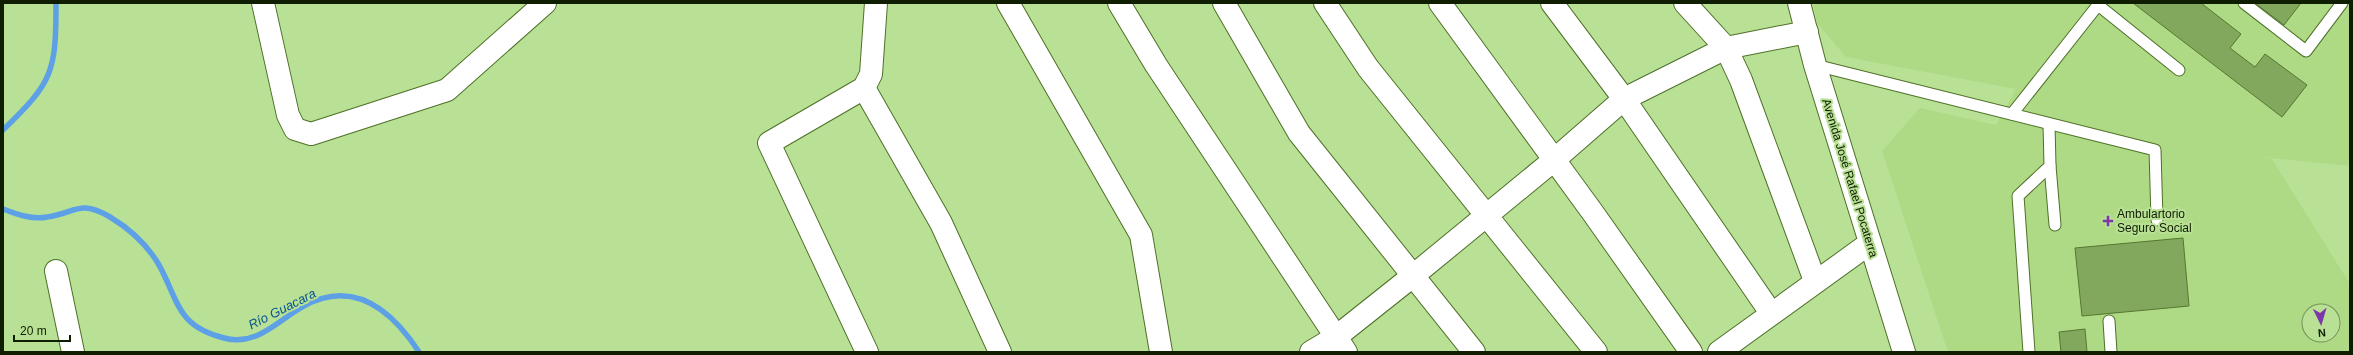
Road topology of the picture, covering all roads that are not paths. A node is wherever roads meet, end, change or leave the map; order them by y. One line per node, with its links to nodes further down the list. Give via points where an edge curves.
1 (264, 3): 2 (street, via 288,115 296,129 311,134 446,90)
2 (545, 3)
3 (876, 3): 19 (street, via 870,74)
4 (1008, 3): 38 (street, via 1141,235)
5 (1119, 3): 34 (street, via 1156,65)
6 (1224, 3): 30 (street, via 1299,132)
7 (1325, 3): 25 (street, via 1368,68)
8 (1440, 3): 23 (street)
9 (1552, 3): 20 (street)
10 (1685, 3): 16 (street)
11 (1799, 3): 15 (street, Avenida José Rafael Pocaterra)
12 (2244, 3): 13 (lane, via 2306,51)
13 (2342, 3)
14 (2099, 4): 18 (lane); 21 (lane)
15 (1807, 32): 16 (street); 17 (street, Avenida José Rafael Pocaterra)
16 (1726, 48): 20 (street); 31 (street, via 1741,80)
17 (1815, 65): 21 (lane); 28 (street, Avenida José Rafael Pocaterra)
18 (2179, 70)
19 (864, 88): 36 (street, via 769,143); 37 (street, via 941,223)
20 (1624, 99): 23 (street); 32 (street)
21 (2012, 114): 22 (lane)
22 (2049, 124): 24 (lane); 26 (lane, via 2155,150)
23 (1554, 160): 25 (street); 42 (street)
24 (2050, 166): 27 (lane); 45 (lane, via 2018,196)
25 (1486, 216): 30 (street); 41 (street)
26 (2157, 220)
27 (2055, 225)
28 (1870, 243): 31 (street); 44 (street, Avenida José Rafael Pocaterra)
29 (56, 271): 35 (street)
30 (1414, 275): 34 (street); 40 (street)
31 (1815, 281): 32 (street)
32 (1771, 313): 43 (street)
33 (2109, 321): 46 (lane)
34 (1341, 344): 39 (street)
35 (73, 352)
36 (867, 352)
37 (1000, 352)
38 (1161, 352)
39 (1311, 352)
40 (1474, 352)
41 (1596, 352)
42 (1691, 352)
43 (1719, 352)
44 (1904, 352)
45 (2029, 352)
46 (2111, 352)

